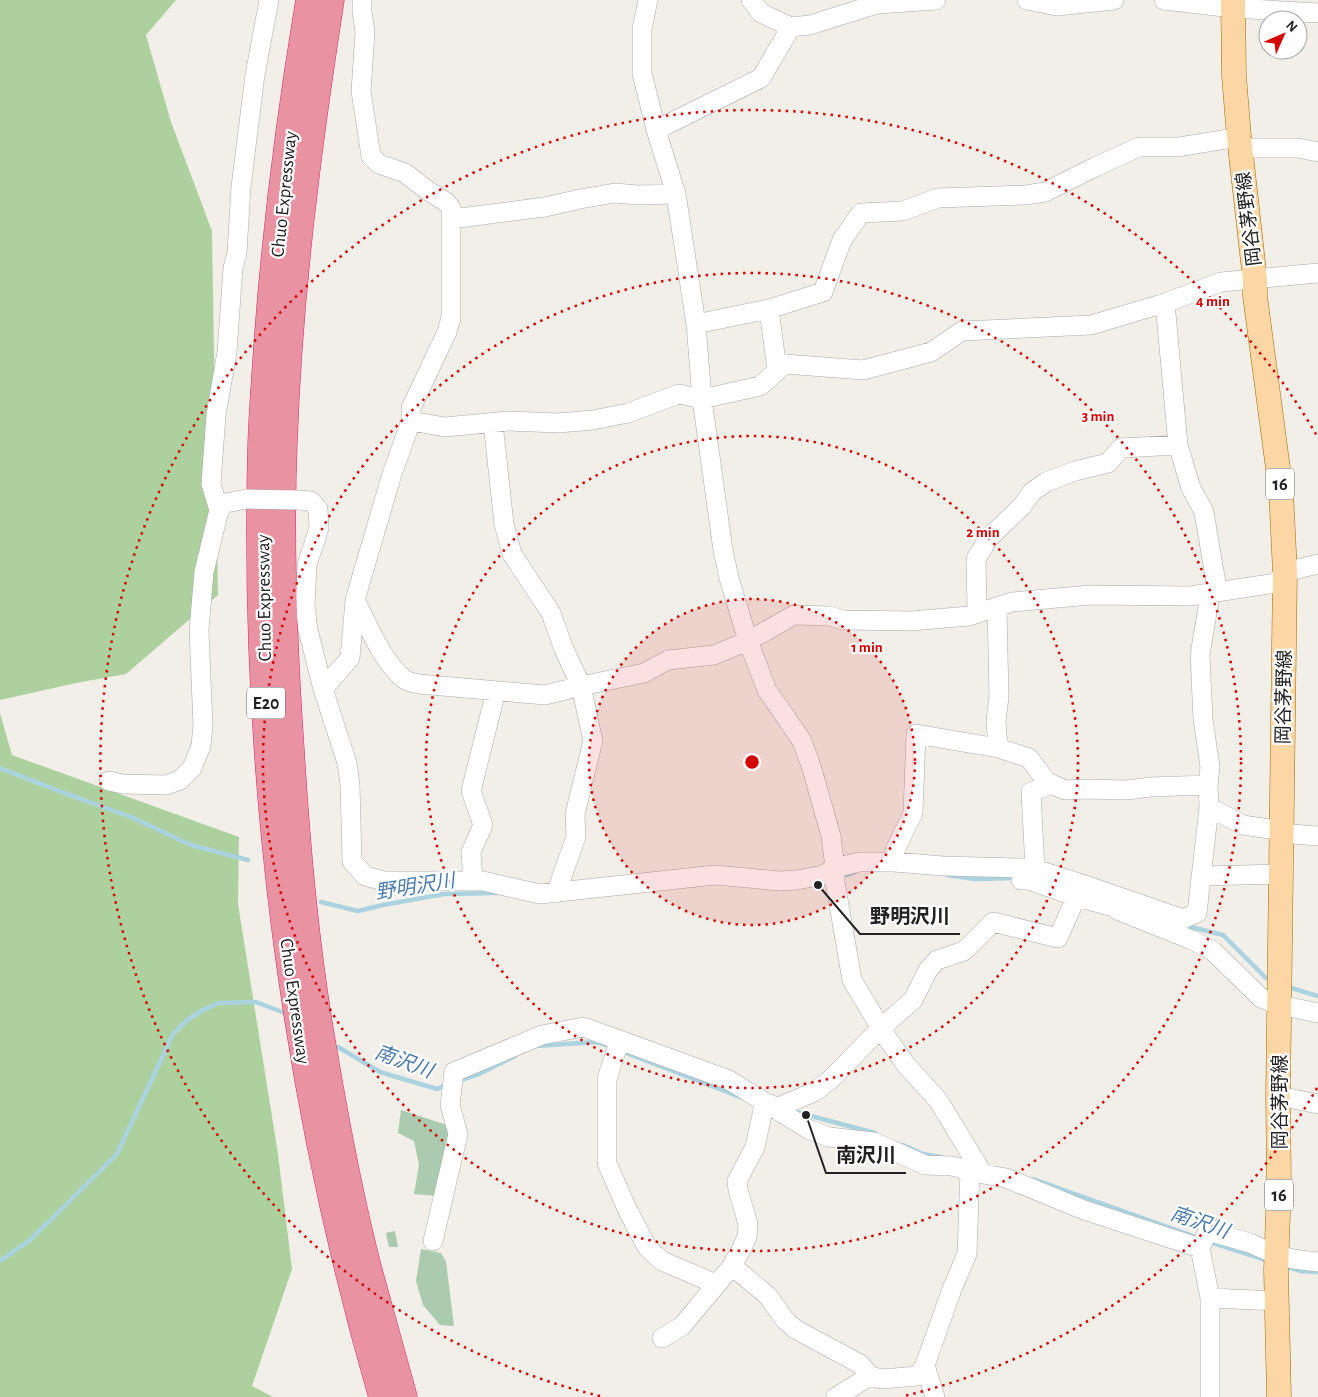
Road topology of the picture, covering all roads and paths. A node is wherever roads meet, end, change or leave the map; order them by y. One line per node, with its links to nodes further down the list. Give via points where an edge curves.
1 (269, 0): 30 (street, via 255,75 241,187 227,352 216,416 212,484)
2 (310, 0): 76 (highway, Chuo Expressway / E20, via 289,131 270,317 262,442 261,561 269,765 279,875 304,1056 331,1196)
3 (330, 0): 77 (highway, Chuo Expressway / E20, via 307,152 290,322 281,561 285,675 300,882 322,1048 366,1264)
4 (362, 0): 19 (street, via 365,32 361,91 371,156 379,164 405,173 446,202 451,208)
5 (648, 0): 15 (street, via 642,29 642,73)
6 (751, 0): 14 (street, via 761,13)
7 (936, 0): 11 (street)
8 (1027, 0): 9 (street, via 1057,6)
9 (1114, 0)
10 (1164, 0): 12 (street)
11 (876, 2): 14 (street, via 810,25)
12 (1233, 4): 13 (street); 16 (main road, 岡谷茅野線 / 16)
13 (1318, 13)
14 (791, 27): 15 (street, via 761,78)
15 (656, 130): 18 (street)
16 (1239, 142): 17 (street); 21 (main road, 岡谷茅野線 / 16); 23 (street, via 1139,148 1045,192 938,198 903,211 861,213 842,240 823,292)
17 (1318, 152)
18 (676, 194): 19 (street, via 615,193 545,208); 24 (street)
19 (452, 219): 27 (street, via 451,318 411,408)
20 (1318, 273): 21 (street)
21 (1255, 280): 22 (street, via 1221,282); 32 (main road, 岡谷茅野線 / 16, via 1281,491)
22 (1165, 303): 25 (street, via 1091,325 962,331 931,352 863,370 785,364); 29 (street)
23 (769, 308): 24 (street); 25 (street)
24 (696, 324): 26 (street)
25 (777, 370): 26 (street, via 760,386)
26 (702, 399): 28 (street, via 679,394 628,413 593,420); 37 (street, via 723,550)
27 (411, 421): 28 (street, via 445,427); 34 (street, via 392,474)
28 (493, 423): 38 (street, via 504,524 512,554 551,613)
29 (1178, 445): 33 (street, via 1191,488 1204,512 1216,583); 36 (street, via 1121,448 1108,463 1046,482 1032,492 988,539 976,559)
30 (219, 510): 39 (street, bridge, via 226,503 246,499 311,501 318,509 319,528 307,565 305,605); 42 (street, via 204,572 199,630 203,726 198,754 192,768 180,780 166,785 123,784)
31 (1318, 564): 32 (street)
32 (1285, 572): 33 (street, via 1276,583); 46 (main road, 岡谷茅野線 / 16)
33 (1212, 592): 35 (street, via 1190,596 1092,595 1012,602); 44 (street, via 1200,655 1203,719 1210,767)
34 (356, 600): 39 (street, via 350,658); 40 (street, via 392,667 406,680)
35 (997, 607): 36 (street); 41 (street)
36 (977, 613): 37 (street, via 874,621 794,615)
37 (748, 641): 38 (street, via 714,655 668,660 644,673); 51 (street, via 767,690 802,742 824,805)
38 (581, 686): 40 (street, via 545,696); 55 (street, via 593,741 575,814 576,837)
39 (323, 689): 53 (street, via 347,763 352,860 365,876 384,881)
40 (496, 691): 53 (street, via 471,791 483,825 472,852)
41 (998, 748): 43 (street, via 1029,758); 48 (street, via 916,734 913,814 895,850)
42 (109, 780)
43 (1052, 784): 44 (street, via 1065,790 1127,790); 49 (street, via 1031,792)
44 (1208, 784): 45 (street)
45 (1209, 807): 46 (street, via 1244,825); 52 (street)
46 (1282, 831): 47 (street); 50 (main road, 岡谷茅野線 / 16)
47 (1318, 836)
48 (894, 862): 49 (street); 51 (street, via 859,862)
49 (1035, 869): 54 (street)
50 (1281, 874): 52 (street); 57 (main road, 岡谷茅野線 / 16)
51 (835, 875): 54 (street, via 872,870 1029,880); 55 (street, via 780,881 715,875); 59 (street, via 852,980)
52 (1202, 876): 56 (street, via 1197,914 1182,919)
53 (473, 881): 55 (street, via 540,894)
54 (1079, 890): 56 (street); 59 (street, via 1058,938 993,922 964,951 937,960 928,970 913,1000)
55 (556, 893)
56 (1121, 903): 57 (street, via 1117,910 1213,951 1261,998)
57 (1280, 990): 58 (street); 61 (main road, 岡谷茅野線 / 16)
58 (1318, 1013)
59 (882, 1027): 63 (street, via 814,1092); 64 (street, via 906,1065 938,1100)
60 (622, 1042): 63 (street, via 730,1080); 65 (street, via 583,1027 542,1035 454,1072 450,1105 458,1134); 70 (street, via 607,1079 607,1163 647,1247 662,1261)
61 (1278, 1096): 62 (street); 67 (main road, 岡谷茅野線 / 16)
62 (1318, 1104)
63 (773, 1106): 64 (street, via 808,1129 829,1137 874,1142 926,1165 952,1166); 69 (street, via 763,1110 755,1147 737,1181 748,1224 747,1237)
64 (976, 1172): 66 (street, via 1006,1178 1084,1210); 74 (street, via 966,1254)
65 (433, 1241)
66 (1200, 1248): 67 (street, via 1208,1231); 71 (street)
67 (1277, 1255): 68 (street); 72 (main road, 岡谷茅野線 / 16)
68 (1318, 1262)
69 (732, 1266): 70 (street); 75 (street, via 768,1296 795,1329 860,1364)
70 (716, 1284): 73 (street, via 682,1326)
71 (1210, 1298): 72 (street); 80 (street)
72 (1276, 1301): 81 (main road, 岡谷茅野線 / 16)
73 (662, 1338)
74 (925, 1364): 75 (street, via 918,1376 882,1379); 79 (street)
75 (870, 1376): 78 (street)
76 (383, 1397)
77 (403, 1397)
78 (836, 1397)
79 (935, 1397)
80 (1210, 1397)
81 (1279, 1397)

